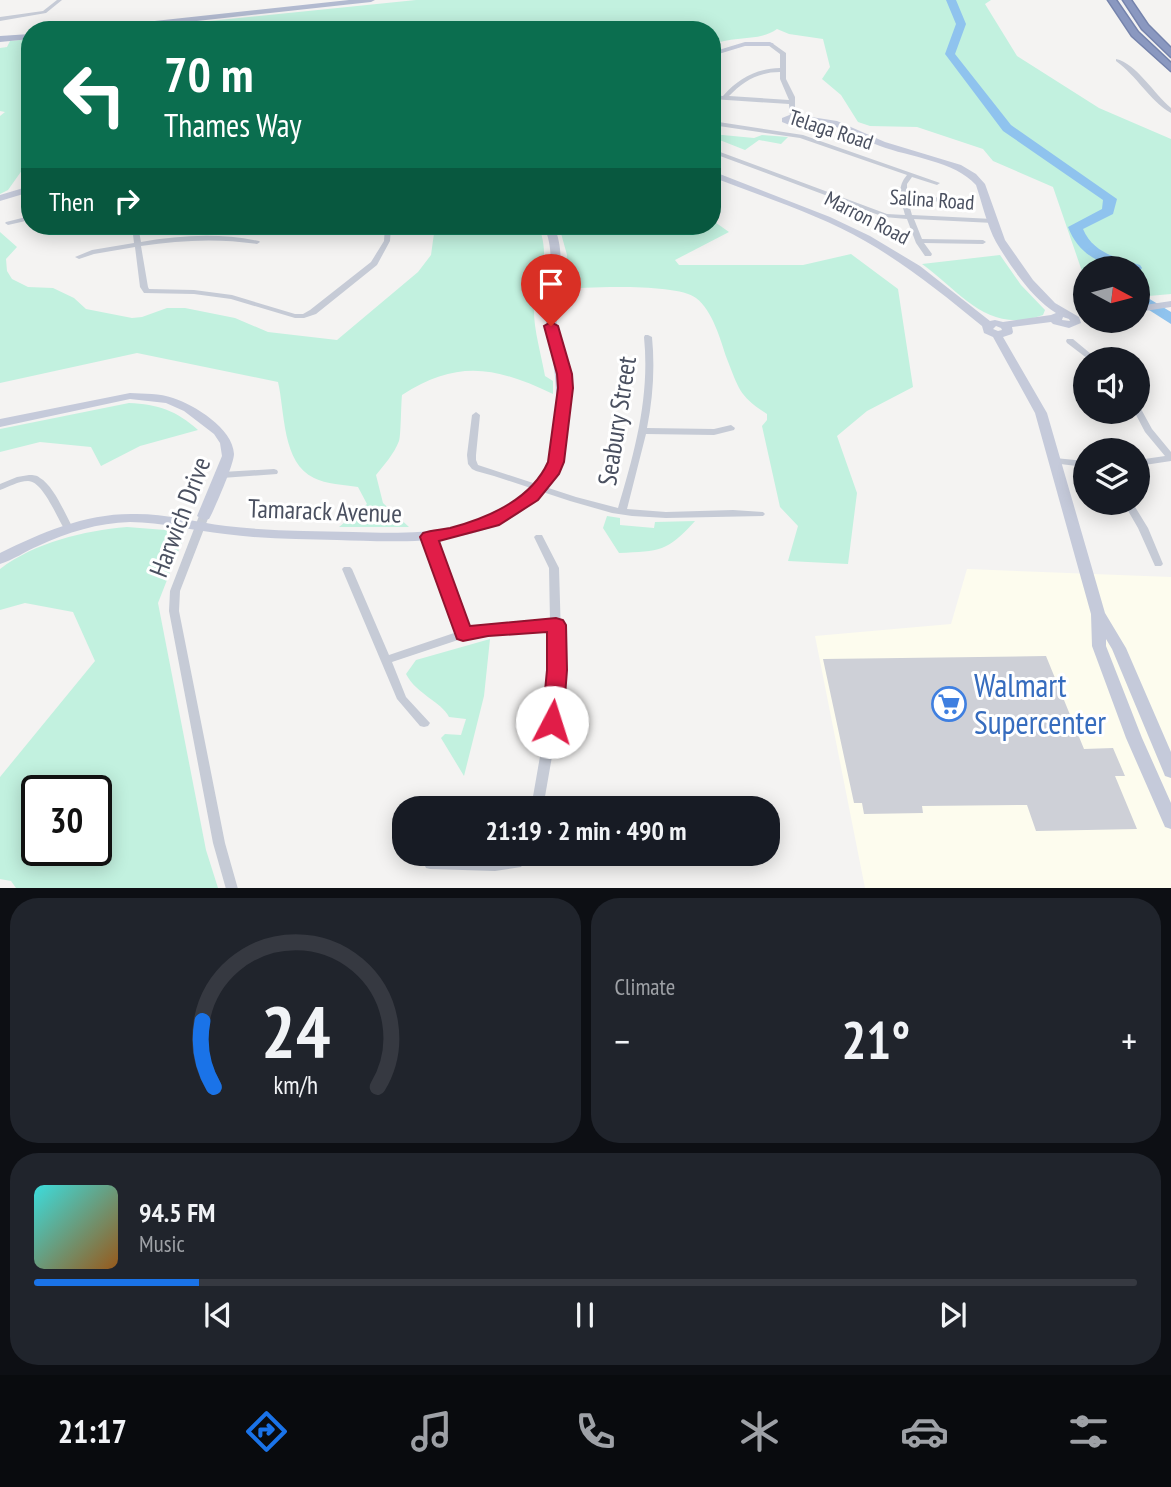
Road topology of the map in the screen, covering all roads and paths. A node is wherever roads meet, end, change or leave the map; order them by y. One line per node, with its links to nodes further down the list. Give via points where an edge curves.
1 (60, 0): 5 (street, via 37,14)
2 (371, 0): 6 (main road)
3 (1112, 0): 13 (highway, via 1135,34)
4 (1127, 0): 11 (highway)
5 (0, 19)
6 (174, 21)
7 (21, 37): 8 (main road)
8 (0, 39)
9 (770, 44): 10 (street, via 745,44); 14 (street, via 783,53)
10 (721, 51)
11 (1171, 54)
12 (1118, 60): 18 (street, via 1134,70 1149,92)
13 (1171, 68)
14 (783, 70): 16 (street, via 753,73); 17 (street)
15 (721, 98): 16 (street)
16 (724, 98): 17 (street)
17 (792, 102): 19 (street)
18 (1171, 111)
19 (796, 120): 21 (street); 32 (street, via 840,126 965,171 980,184)
20 (721, 124): 21 (street, Telaga Road)
21 (783, 132): 23 (street, Telaga Road)
22 (721, 154): 30 (street, Salina Road, via 867,210)
23 (911, 173): 25 (street, Telaga Road); 28 (street, via 904,184)
24 (721, 178): 46 (street, Marron Road, via 867,239 916,268)
25 (937, 183)
26 (21, 192): 27 (street)
27 (0, 198)
28 (905, 199): 29 (street); 30 (street)
29 (966, 200)
30 (911, 219): 32 (street, Salina Road); 37 (street)
31 (21, 220): 33 (street)
32 (993, 221): 45 (street, via 1015,263)
33 (8, 223)
34 (136, 235): 40 (street)
35 (387, 235): 40 (street, via 374,263 304,316 232,297 147,291)
36 (553, 235): 62 (street, Tamarack Avenue, via 558,248 549,305 565,388 556,462)
37 (919, 240): 39 (street); 41 (street)
38 (257, 242): 40 (street, via 208,235)
39 (983, 242)
40 (138, 244): 42 (street)
41 (928, 254)
42 (79, 257)
43 (1171, 304): 44 (street)
44 (1150, 307)
45 (1067, 316): 46 (street)
46 (999, 329): 57 (street, Marron Road, via 1041,413)
47 (648, 337): 54 (street, Seabury Street, via 651,356)
48 (1070, 341): 49 (street)
49 (1077, 347)
50 (476, 415): 62 (street, via 469,457 472,464)
51 (0, 423): 60 (street, Harwich Drive, via 130,396 168,400 188,408 219,432 228,456)
52 (1145, 424): 55 (street)
53 (731, 428): 54 (street)
54 (641, 431): 63 (street, Seabury Street)
55 (1171, 458): 56 (street)
56 (1150, 461)
57 (1056, 464): 58 (street); 73 (street, Marron Road)
58 (1073, 466)
59 (274, 472): 60 (street)
60 (222, 475): 66 (street, Harwich Drive)
61 (0, 487): 67 (street, via 22,479 42,481)
62 (541, 488): 63 (street); 68 (street, Tamarack Avenue, via 493,521)
63 (622, 511): 64 (street)
64 (760, 514)
65 (1135, 515): 71 (street)
66 (202, 521): 67 (street, Tamarack Avenue, via 130,518); 68 (street, Tamarack Avenue, via 272,534); 81 (street, Harwich Drive, via 175,591 174,611 219,844)
67 (68, 528): 70 (street, Tamarack Avenue)
68 (429, 537): 75 (street)
69 (539, 537): 74 (street, via 554,568)
70 (0, 559)
71 (1158, 564)
72 (347, 569): 76 (street)
73 (1098, 614): 78 (street, Marron Road, via 1119,648); 80 (street, Marron Road, via 1100,646)
74 (556, 625): 75 (street); 79 (street, via 552,722)
75 (463, 634): 76 (street)
76 (385, 660): 77 (street, via 402,699)
77 (424, 723)
78 (1171, 771)
79 (539, 796)
80 (1171, 822)
81 (232, 888)

